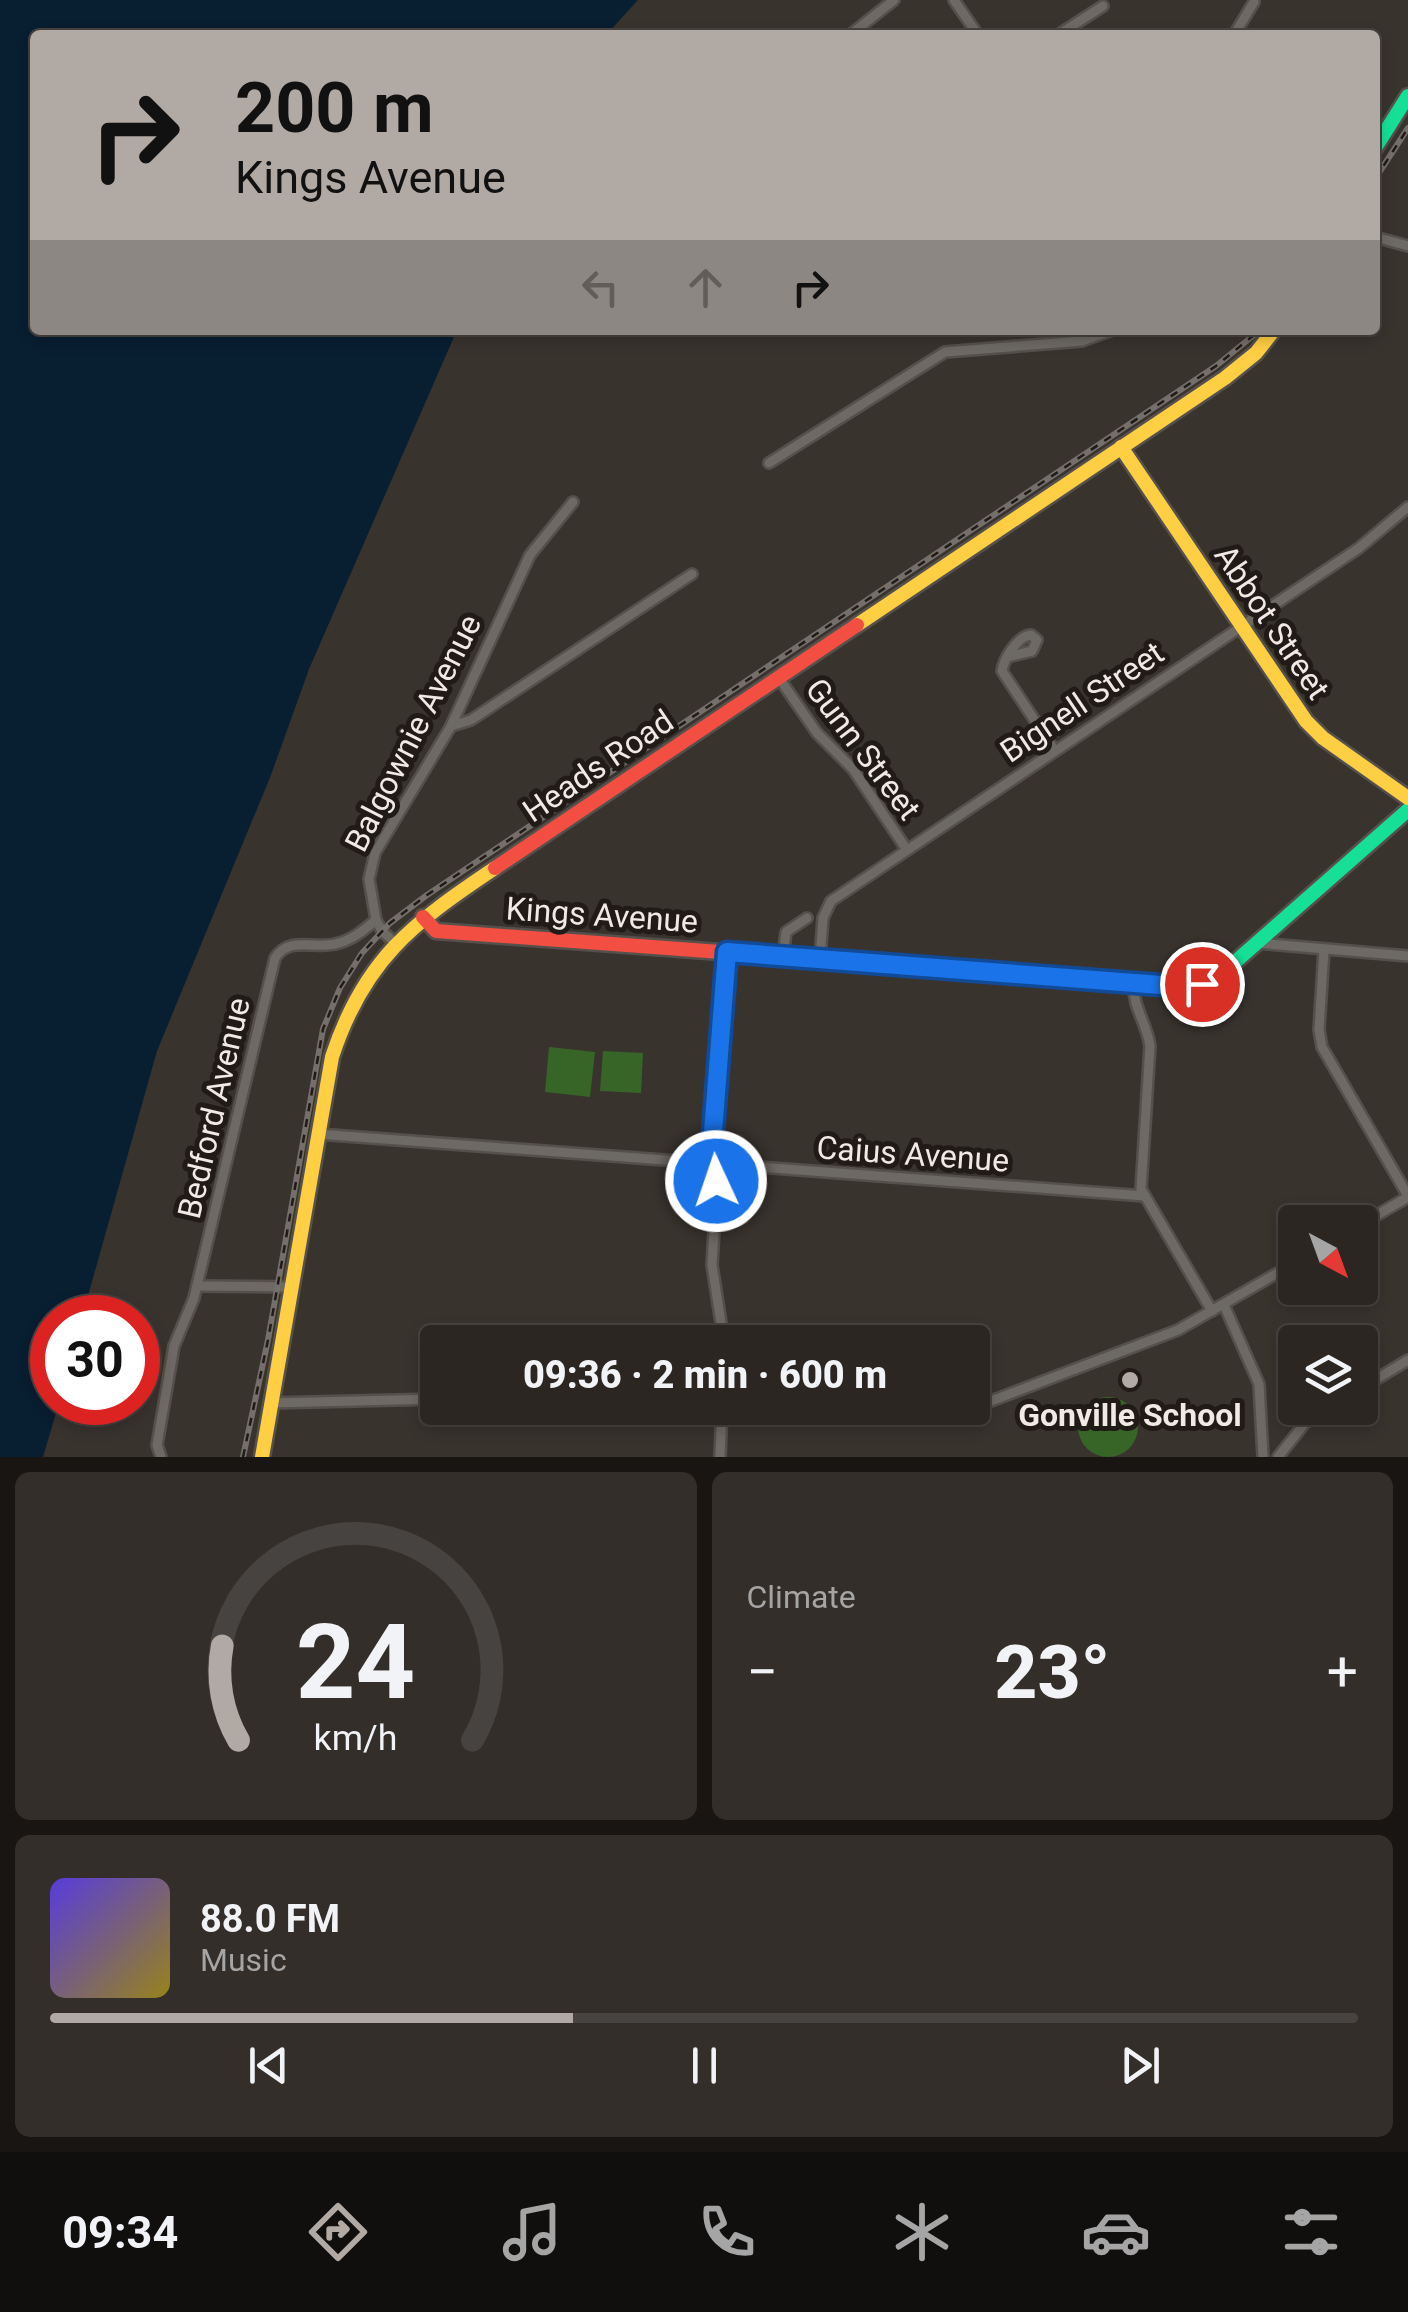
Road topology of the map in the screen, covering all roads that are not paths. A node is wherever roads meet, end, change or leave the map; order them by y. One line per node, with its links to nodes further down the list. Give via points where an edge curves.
1 (894, 0): 5 (street)
2 (954, 0): 6 (street)
3 (1254, 2): 8 (street)
4 (1102, 6): 7 (street)
5 (856, 30)
6 (975, 30)
7 (1066, 30)
8 (1237, 30)
9 (1408, 96): 10 (main road)
10 (1380, 140)
11 (1380, 238): 12 (street)
12 (1408, 246)
13 (1098, 335): 16 (street, via 945,352)
14 (1267, 335): 15 (main road, Heads Road, via 1236,370)
15 (1121, 448): 20 (main road, Abbot Street); 22 (main road, Heads Road)
16 (768, 463)
17 (573, 502): 23 (street, Balgownie Avenue, via 530,555)
18 (1408, 507): 20 (street, Bignell Street)
19 (692, 574): 23 (street, via 470,720)
20 (1241, 626): 24 (street, Bignell Street); 25 (main road, Abbot Street, via 1313,730)
21 (1007, 658): 24 (street, via 1005,678)
22 (778, 678): 27 (street, Gunn Street, via 816,733 853,769); 28 (main road, Heads Road)
23 (451, 726): 30 (street, Balgownie Avenue, via 375,853 369,879)
24 (1055, 751): 27 (street, Bignell Street)
25 (1408, 798)
26 (1408, 810): 32 (main road)
27 (907, 850): 37 (street, Bignell Street, via 831,901)
28 (422, 917): 31 (main road, Heads Road); 34 (main road, Kings Avenue, via 436,931)
29 (807, 918): 35 (street, via 786,932)
30 (376, 920): 31 (street); 45 (street, Bedford Avenue, via 342,942 286,946 276,958)
31 (394, 942): 39 (main road, Heads Road, via 346,1014)
32 (1257, 943): 33 (street); 38 (main road, Kings Avenue, via 1202,984)
33 (1324, 950): 36 (street); 42 (street, via 1322,1047)
34 (727, 952): 35 (main road, Kings Avenue); 40 (street)
35 (783, 956): 37 (main road, Kings Avenue)
36 (1408, 956)
37 (820, 959): 38 (main road, Kings Avenue)
38 (1134, 984): 41 (street, via 1150,1046)
39 (318, 1134): 40 (street, Caius Avenue); 46 (main road, Heads Road)
40 (713, 1164): 41 (street, Caius Avenue); 49 (street, via 712,1265)
41 (1144, 1196): 48 (street)
42 (1408, 1196): 43 (street)
43 (1378, 1214)
44 (1278, 1273): 47 (street)
45 (197, 1286): 46 (street); 57 (street, Bedford Avenue, via 174,1346 157,1444)
46 (292, 1286): 54 (main road, Heads Road)
47 (1224, 1305): 48 (street); 60 (street, via 1259,1384)
48 (1212, 1311): 53 (street)
49 (721, 1325)
50 (1408, 1360): 51 (street)
51 (1378, 1378)
52 (420, 1399): 54 (street)
53 (990, 1401)
54 (271, 1403): 58 (main road, Heads Road)
55 (721, 1425): 59 (street)
56 (1303, 1425): 61 (street)
57 (161, 1457)
58 (262, 1457)
59 (720, 1457)
60 (1263, 1457)
61 (1278, 1457)

